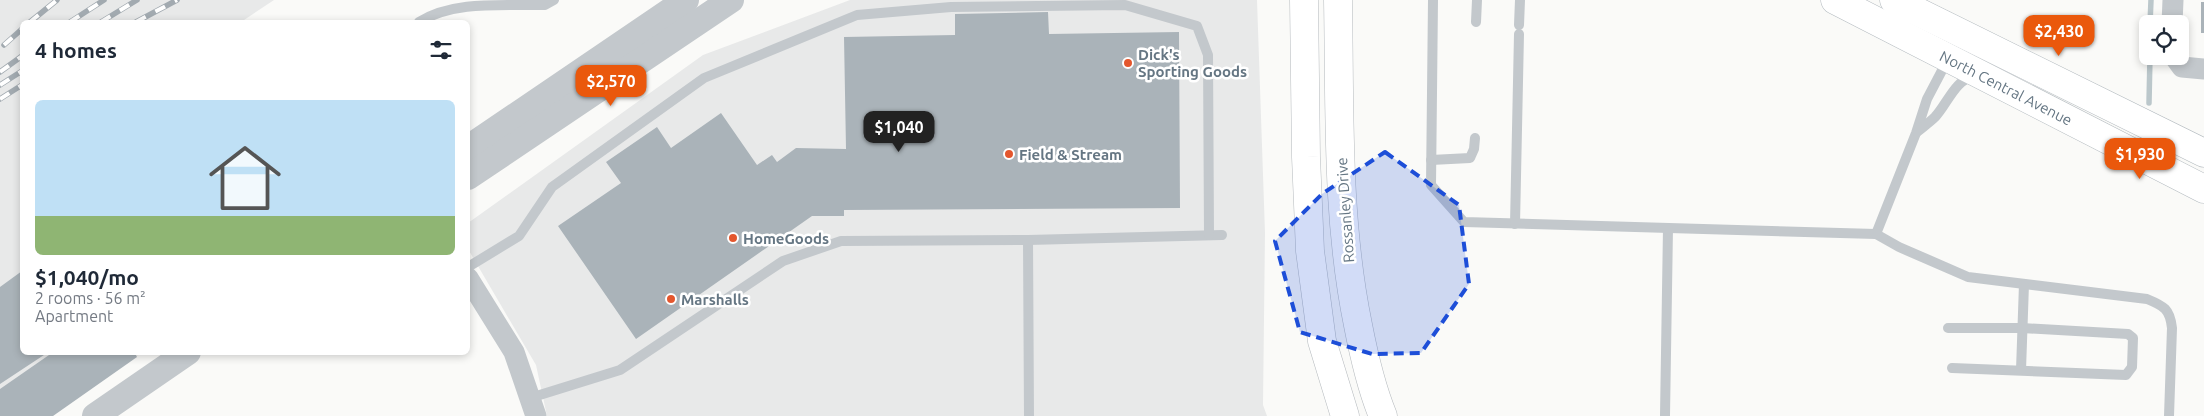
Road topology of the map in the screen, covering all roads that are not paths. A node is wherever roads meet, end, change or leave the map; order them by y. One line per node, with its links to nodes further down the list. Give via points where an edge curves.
1 (554, 0): 13 (lane, via 545,5 458,6)
2 (686, 0): 22 (street)
3 (731, 0): 25 (street)
4 (1304, 0): 44 (main road, via 1310,251 1322,341)
5 (1338, 0): 45 (main road, Rossanley Drive, via 1346,254 1363,354)
6 (1433, 0): 24 (lane)
7 (1477, 0): 14 (lane)
8 (1520, 0): 27 (lane)
9 (1835, 0): 15 (main road, North Central Avenue)
10 (1894, 0): 19 (main road, North Central Avenue)
11 (2173, 0): 12 (street)
12 (2172, 15)
13 (422, 20)
14 (1476, 22)
15 (1948, 59): 18 (main road, North Central Avenue); 19 (main road, via 1964,53 1975,56 2074,102); 20 (lane, via 1927,99)
16 (2189, 64): 17 (street)
17 (2204, 69)
18 (1982, 76): 20 (lane, via 1965,79 1934,117); 26 (main road, North Central Avenue)
19 (2102, 103): 23 (main road, North Central Avenue)
20 (1916, 133): 29 (lane)
21 (1475, 138): 24 (lane, via 1470,158)
22 (470, 147)
23 (2204, 153)
24 (1431, 160): 27 (lane, via 1431,185 1464,222)
25 (470, 176)
26 (2204, 189)
27 (1515, 224): 28 (lane)
28 (1668, 228): 29 (lane); 46 (lane)
29 (1876, 234): 35 (lane, via 1968,277)
30 (1209, 235): 31 (lane); 32 (lane); 33 (lane, via 1208,55 1198,26 1125,5 951,7 857,15 704,78 552,187 518,236)
31 (1222, 235)
32 (1028, 240): 41 (lane, via 841,241 783,260 620,370); 43 (lane)
33 (470, 265)
34 (470, 281): 41 (street, via 514,352)
35 (2024, 284): 37 (lane); 47 (lane, via 2147,299 2166,309 2171,316 2172,328)
36 (1948, 328): 37 (lane)
37 (2022, 328): 40 (lane); 40 (lane, via 2128,334 2132,338 2132,367 2126,375)
38 (184, 355): 42 (street)
39 (1952, 368): 40 (lane)
40 (2021, 370)
41 (533, 407)
42 (95, 416)
43 (1029, 416)
44 (1346, 416)
45 (1383, 416)
46 (1665, 416)
47 (2169, 416)

